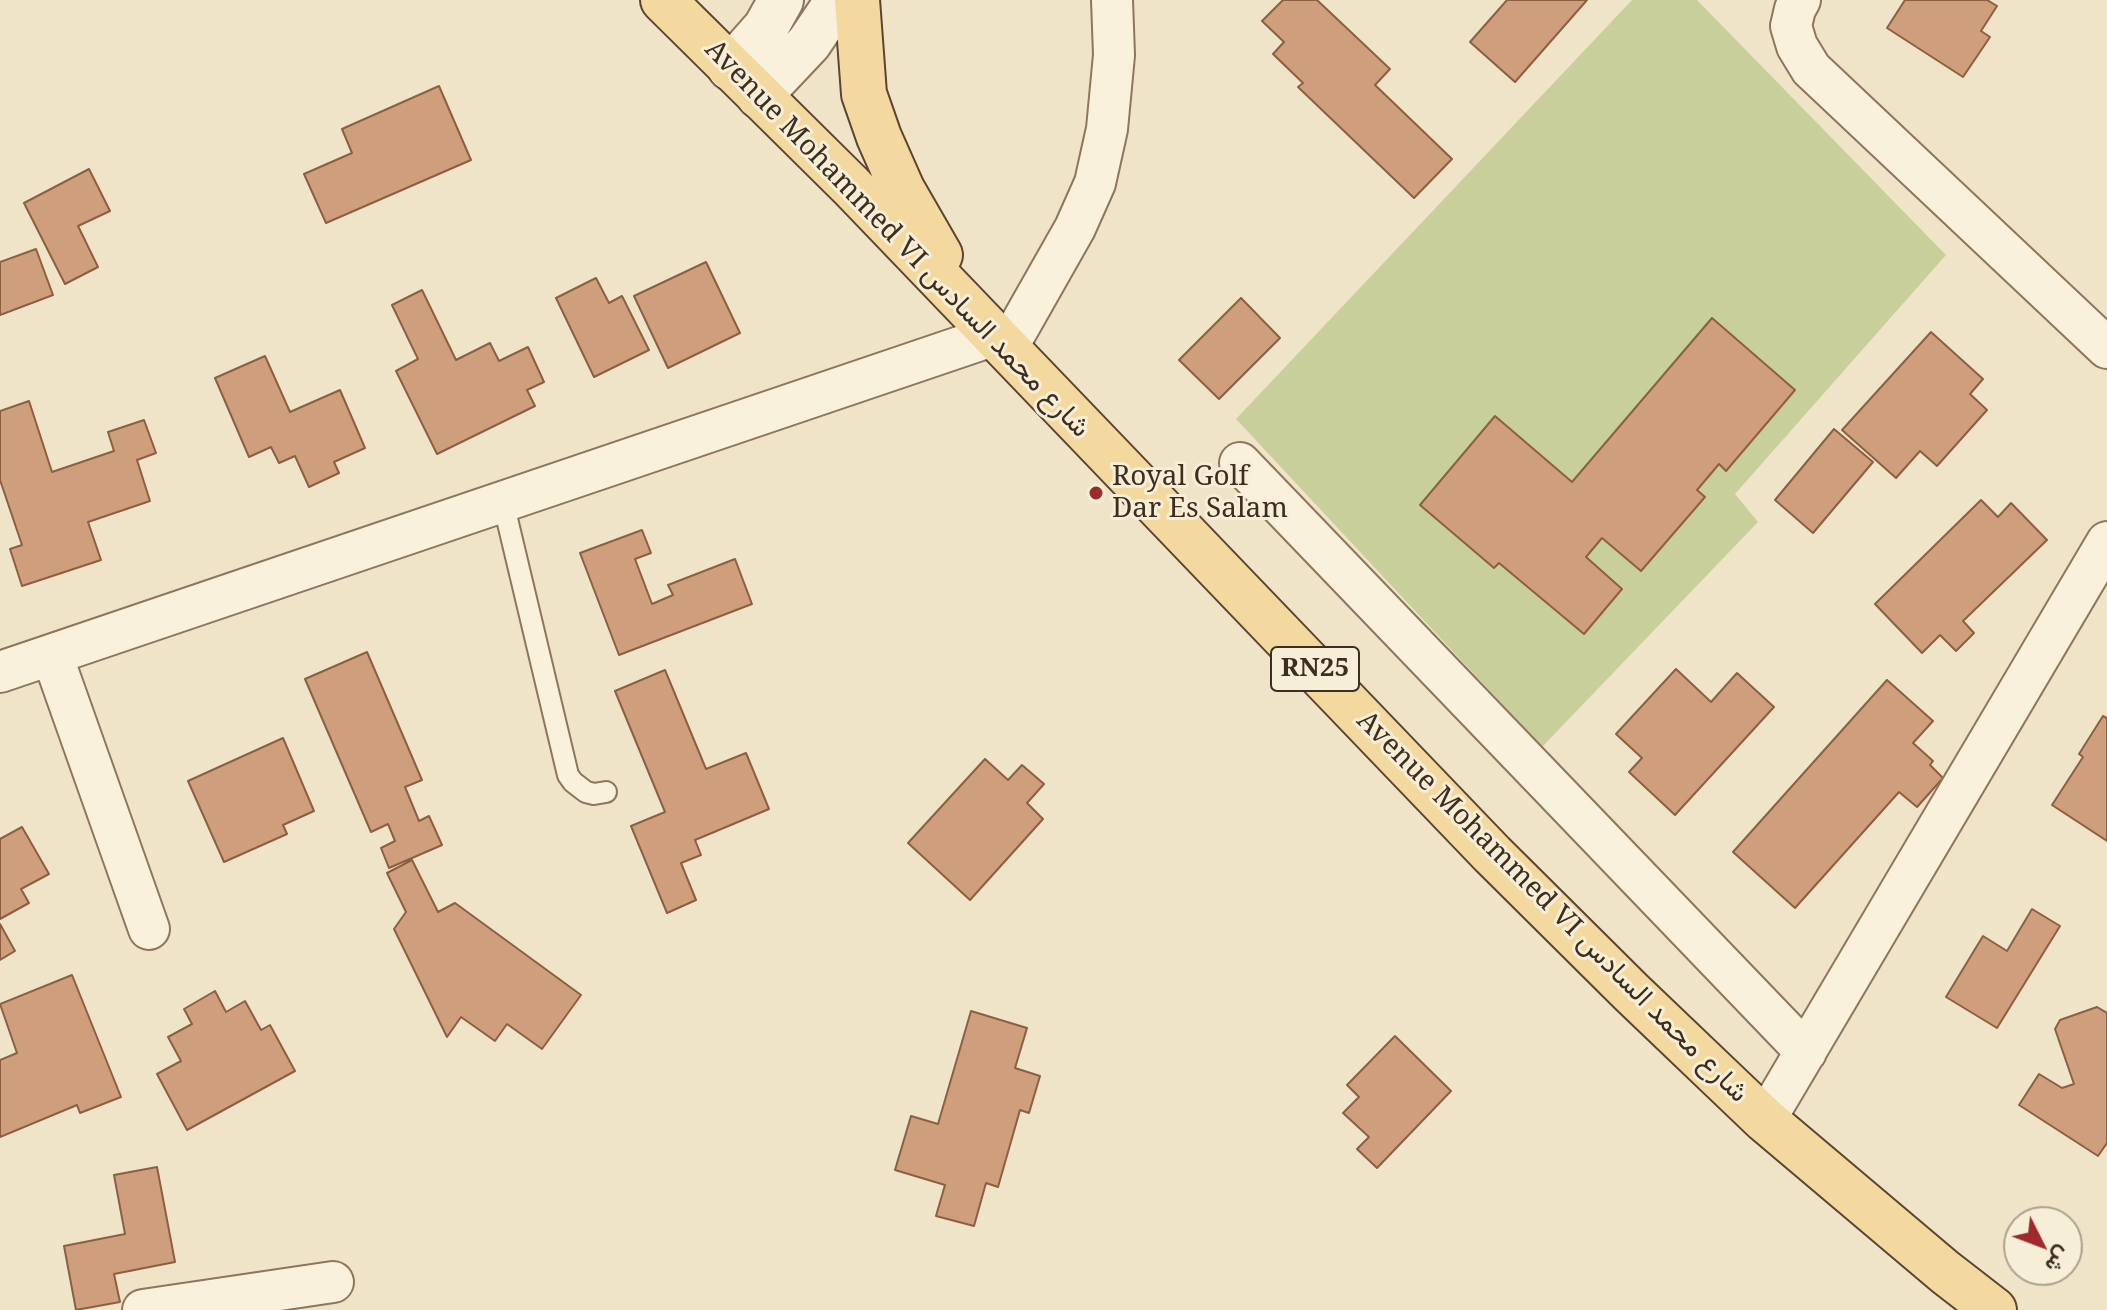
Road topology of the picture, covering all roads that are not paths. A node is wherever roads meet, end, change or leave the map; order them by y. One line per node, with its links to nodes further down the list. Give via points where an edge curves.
1 (663, 0): 7 (main road, Avenue Mohammed VI شارع محمد السادس / RN25)
2 (781, 0): 7 (street)
3 (838, 0): 7 (street, via 809,43)
4 (857, 0): 8 (main road, via 864,94 879,137 902,189)
5 (1112, 0): 8 (street, via 1114,55 1095,183 1075,228)
6 (1800, 0): 9 (street, via 1791,26 1811,69)
7 (745, 82): 8 (main road, Avenue Mohammed VI شارع محمد السادس / RN25)
8 (992, 333): 11 (street); 18 (main road, Avenue Mohammed VI شارع محمد السادس / RN25, via 1492,854)
9 (2107, 348)
10 (1240, 463): 17 (street)
11 (503, 502): 13 (street); 15 (lane, via 568,775 586,792)
12 (2107, 542): 17 (street)
13 (52, 655): 14 (street); 16 (street)
14 (0, 672)
15 (606, 792)
16 (149, 929)
17 (1806, 1052): 18 (street)
18 (1765, 1120): 21 (main road, Avenue Mohammed VI شارع محمد السادس / RN25)
19 (333, 1282): 20 (street)
20 (143, 1310)
21 (1994, 1310)

